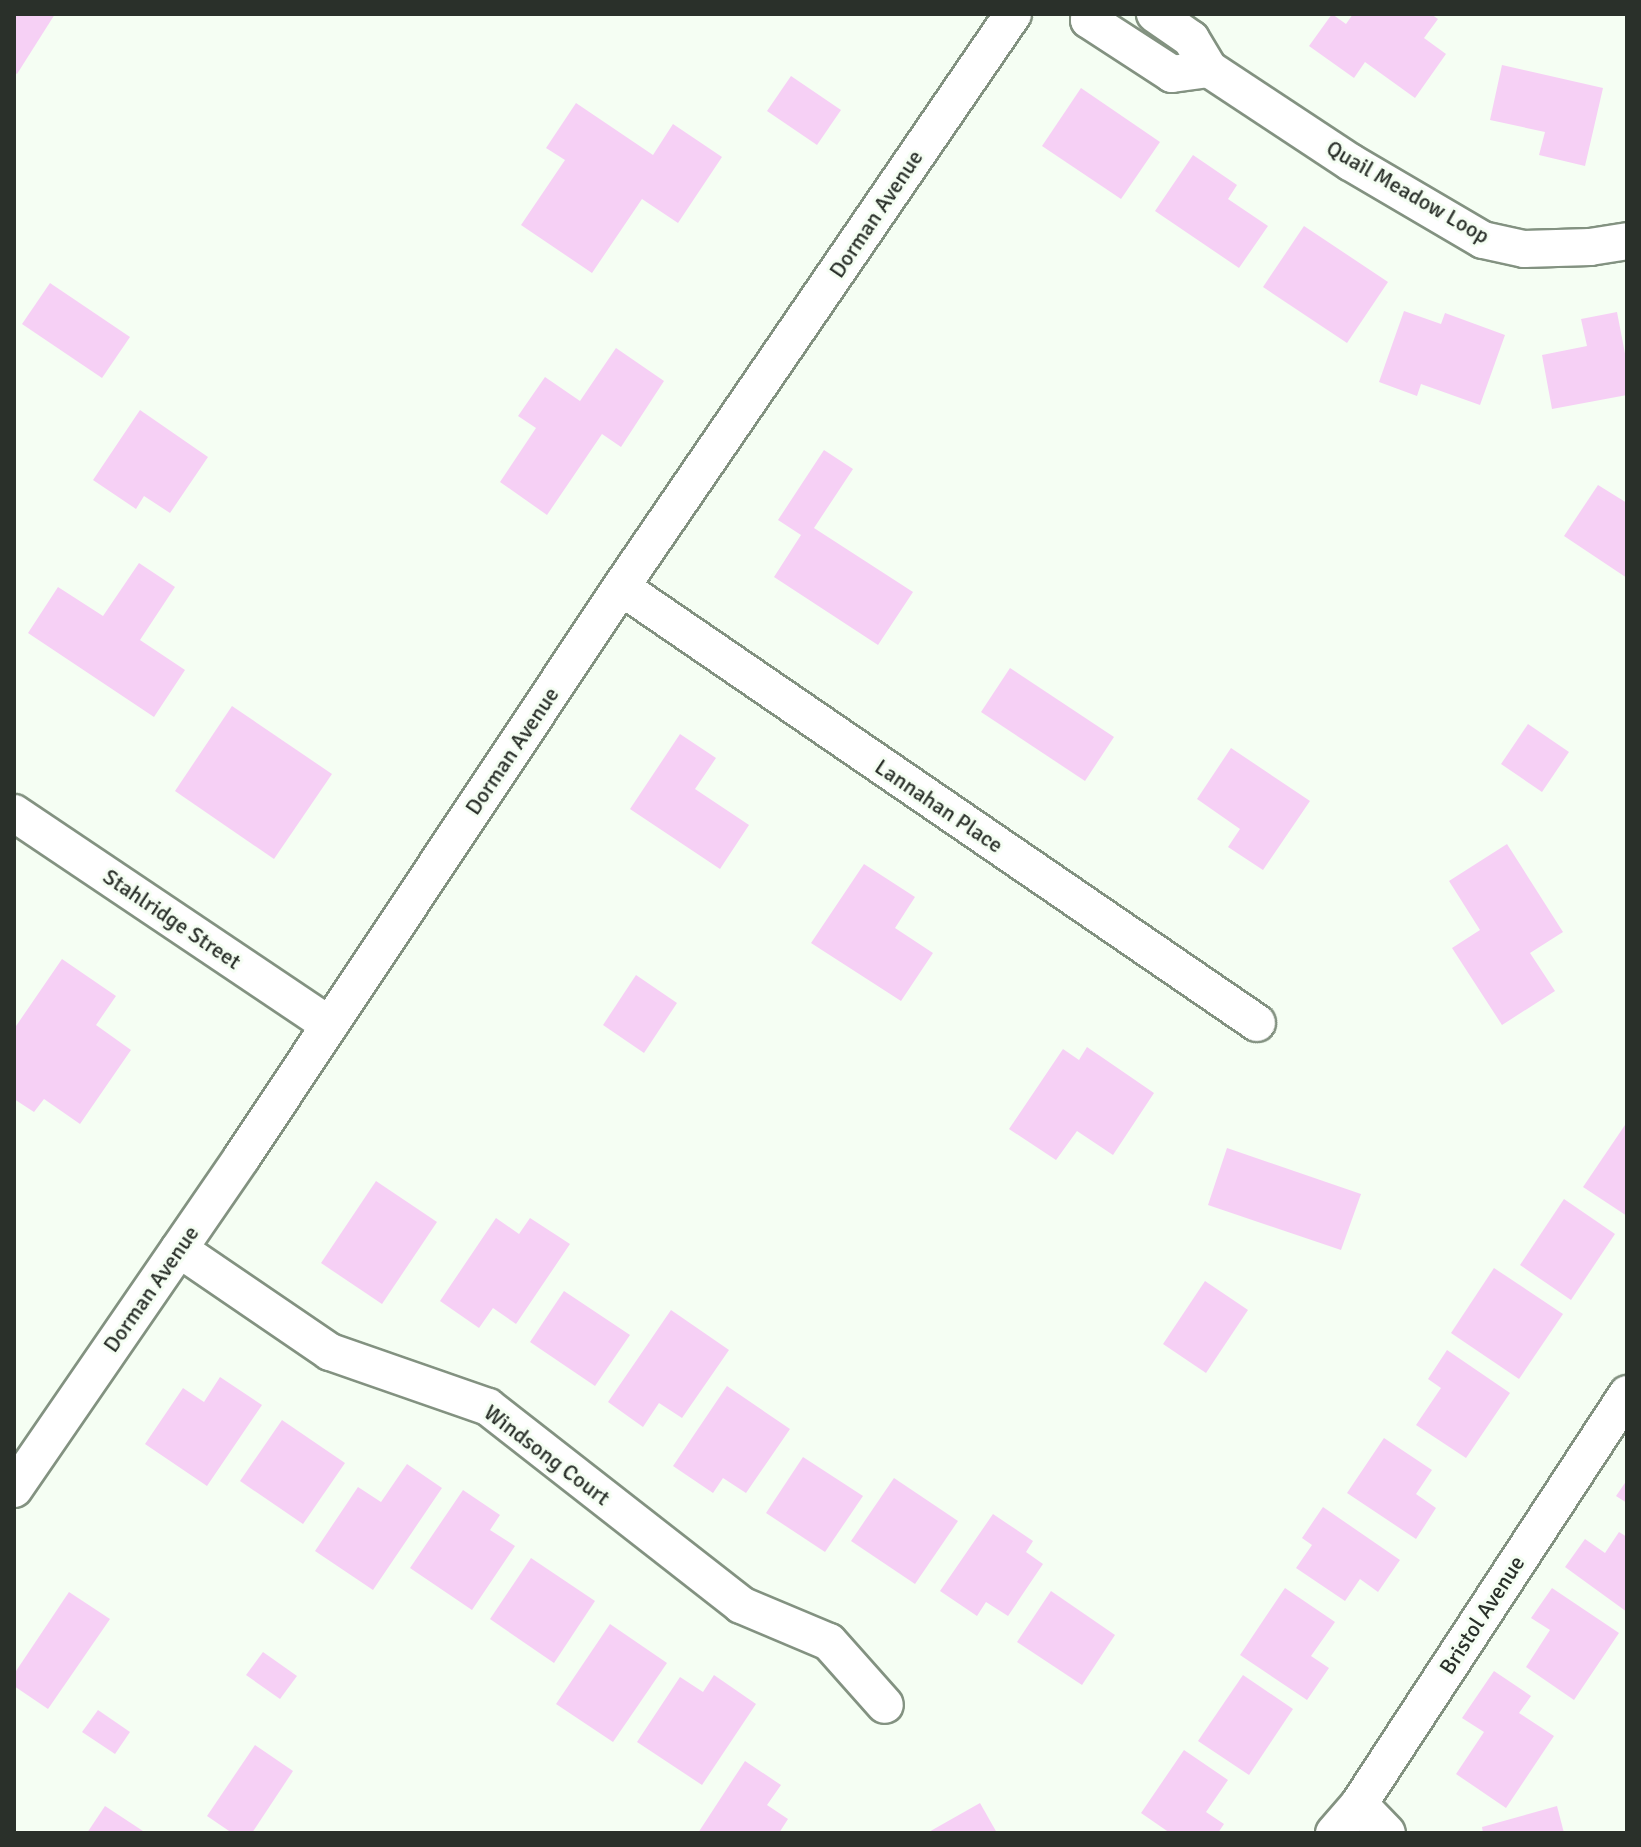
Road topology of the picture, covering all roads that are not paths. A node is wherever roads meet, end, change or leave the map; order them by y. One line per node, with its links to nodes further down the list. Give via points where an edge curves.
1 (1013, 14): 6 (street, Dorman Avenue)
2 (1090, 14): 4 (street, via 1089,20 1172,74)
3 (1155, 14): 4 (street, Quail Meadow Loop, via 1191,39)
4 (1209, 69): 5 (street, Quail Meadow Loop, via 1350,162 1483,240 1524,249)
5 (1627, 241)
6 (621, 587): 8 (street, Lannahan Place); 9 (street, Dorman Avenue)
7 (14, 813): 9 (street, Stahlridge Street)
8 (1257, 1023)
9 (329, 1025): 10 (street, Dorman Avenue)
10 (179, 1249): 12 (street, Dorman Avenue); 13 (street, Windsong Court, via 330,1352 488,1407 741,1605 829,1642)
11 (1627, 1394): 14 (street, Bristol Avenue)
12 (14, 1489)
13 (885, 1705)
14 (1359, 1804): 15 (street, Bristol Avenue); 16 (street)
15 (1334, 1833)
16 (1387, 1833)

